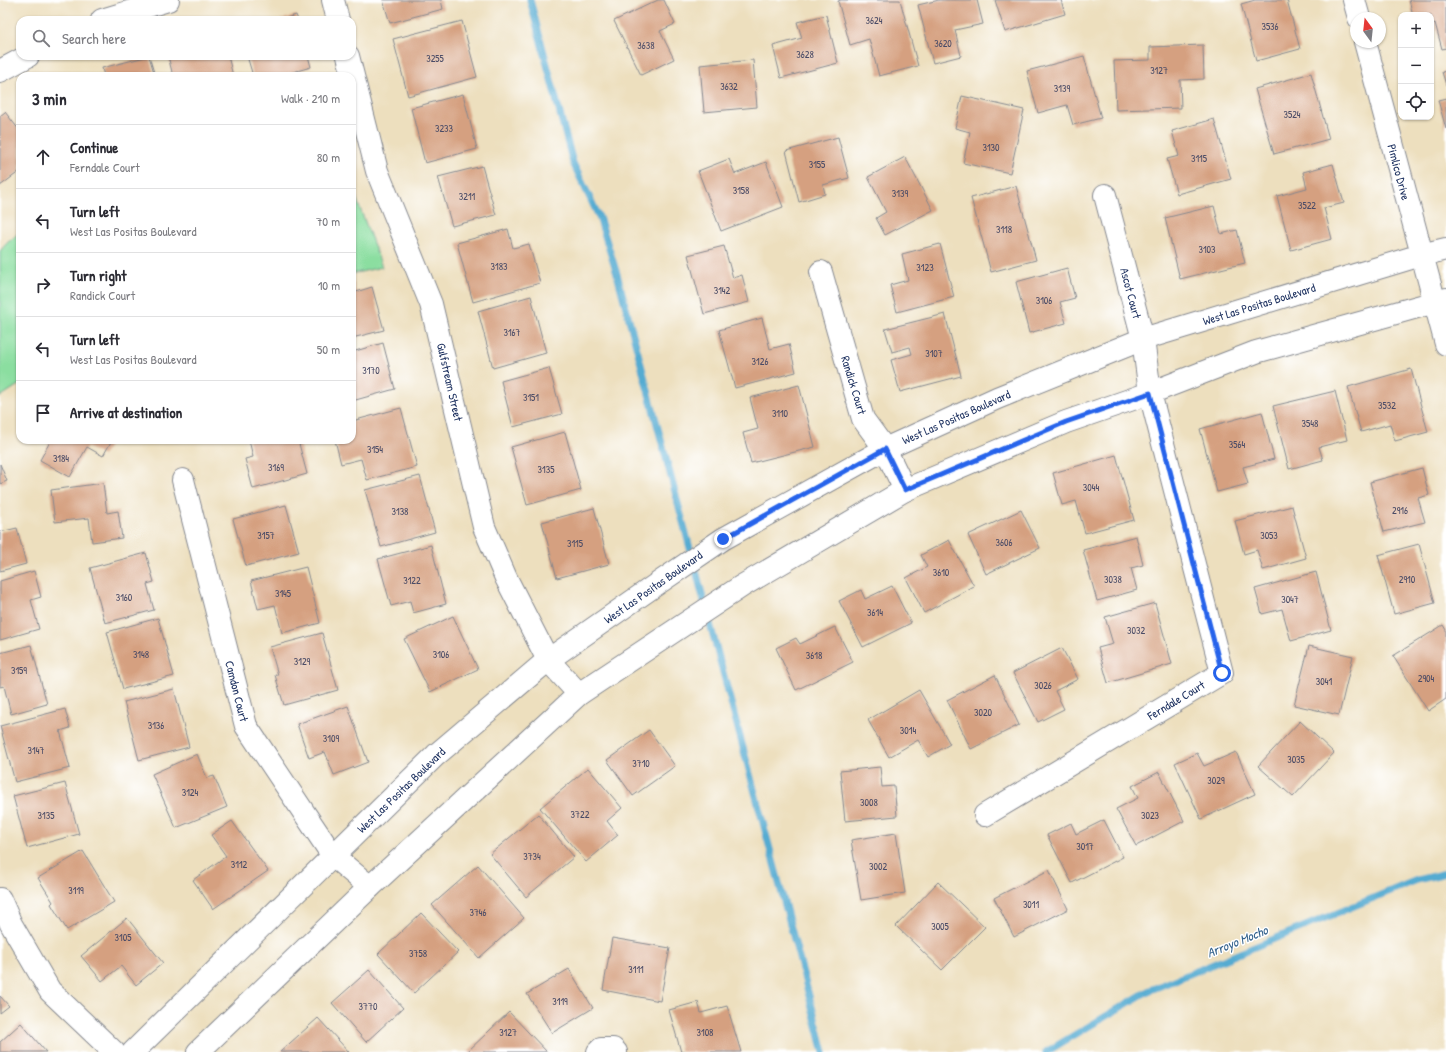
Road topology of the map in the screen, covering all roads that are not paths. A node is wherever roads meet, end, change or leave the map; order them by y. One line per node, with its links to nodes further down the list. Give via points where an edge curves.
1 (168, 0): 5 (street)
2 (333, 0): 6 (street)
3 (1354, 0): 4 (street)
4 (1357, 12)
5 (115, 16)
6 (337, 16)
7 (1367, 48): 15 (street, Pimlico Drive)
8 (21, 60): 10 (street)
9 (349, 60): 11 (street, Gulfstream Street)
10 (0, 71)
11 (352, 72)
12 (356, 87): 24 (street, Gulfstream Street, via 378,171 432,304 484,527 506,578)
13 (1105, 195): 18 (street, Ascot Court)
14 (1446, 249): 15 (street, West Las Positas Boulevard)
15 (1421, 255): 17 (street, Pimlico Drive); 18 (street, West Las Positas Boulevard)
16 (821, 272): 21 (street, Randick Court, via 863,418)
17 (1440, 300): 19 (street, Pimlico Drive); 20 (street, via 1256,352)
18 (1143, 339): 20 (street, Ascot Court); 21 (street, West Las Positas Boulevard, via 996,398)
19 (1446, 344)
20 (1150, 393): 23 (street, via 1066,422); 26 (street, Ferndale Court, via 1222,673)
21 (885, 449): 23 (street, Randick Court); 24 (street, West Las Positas Boulevard, via 723,539)
22 (183, 480): 27 (street, Camdon Court, via 246,726)
23 (905, 490): 25 (street, via 742,586)
24 (548, 660): 25 (street, Gulfstream Street); 27 (street, West Las Positas Boulevard, via 436,755)
25 (579, 694): 28 (street)
26 (985, 815)
27 (333, 856): 28 (street, Camdon Court); 31 (street, West Las Positas Boulevard)
28 (370, 887): 32 (street)
29 (0, 899): 30 (street, via 11,924 50,991)
30 (114, 1052)
31 (134, 1052)
32 (198, 1052)
33 (598, 1052): 34 (street, via 601,1049 613,1049)
34 (616, 1052)

